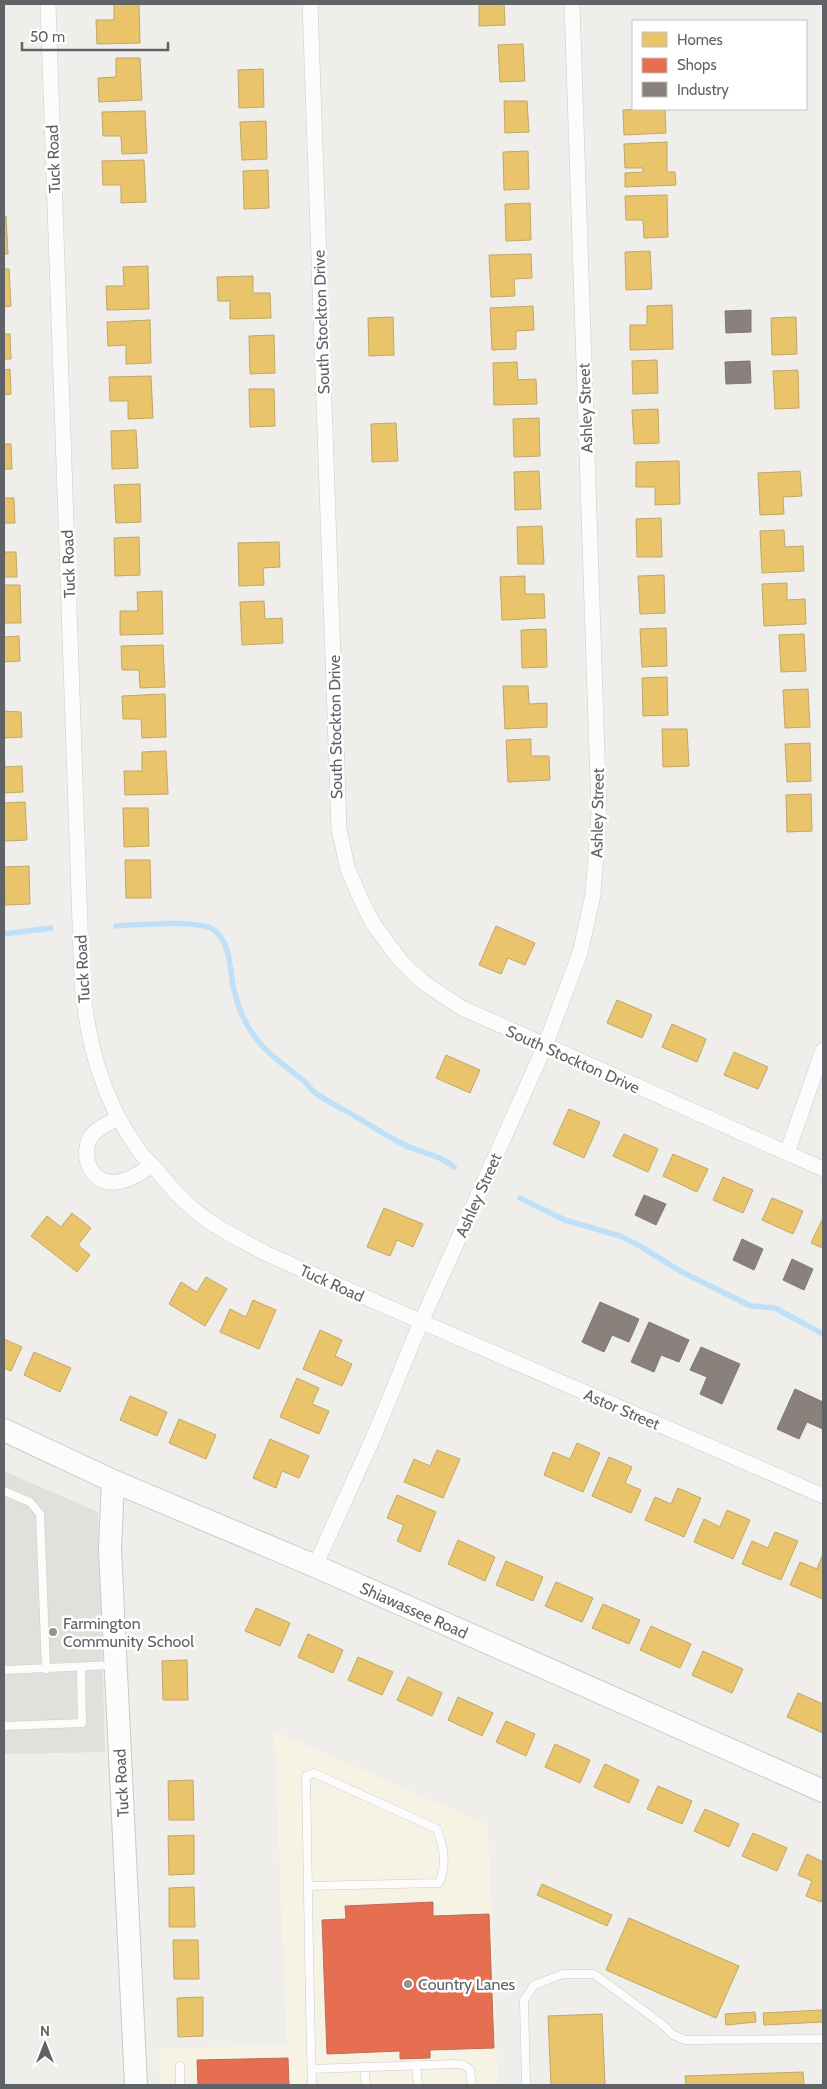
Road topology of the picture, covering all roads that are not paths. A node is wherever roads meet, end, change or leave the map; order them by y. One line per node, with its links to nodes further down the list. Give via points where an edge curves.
1 (48, 4): 6 (street, Tuck Road, via 82,981 89,1038 98,1073)
2 (310, 4): 4 (street, South Stockton Drive, via 337,809 348,870 374,925 400,960 427,985 462,1008)
3 (572, 4): 4 (street, Ashley Street, via 599,813 593,895 587,928)
4 (545, 1046): 7 (street, South Stockton Drive); 10 (street, Ashley Street)
5 (823, 1050): 7 (street)
6 (118, 1118): 8 (street, Tuck Road, via 138,1150); 8 (street, via 102,1127 88,1142 86,1152 93,1173 105,1181 118,1182 139,1175)
7 (786, 1153): 9 (street, South Stockton Drive)
8 (152, 1165): 10 (street, Tuck Road, via 173,1190 205,1219 233,1236)
9 (823, 1169)
10 (421, 1322): 14 (street, Astor Street); 15 (street, Ashley Street)
11 (4, 1430): 12 (street, Shiawassee Road)
12 (112, 1480): 15 (street, Shiawassee Road); 16 (street, Tuck Road, via 110,1549)
13 (4, 1491): 18 (lane, via 30,1502 40,1514)
14 (823, 1496)
15 (315, 1566): 21 (street, Shiawassee Road)
16 (115, 1665): 17 (lane); 28 (street, Tuck Road)
17 (81, 1668): 18 (lane); 20 (lane, via 82,1723)
18 (46, 1669): 19 (lane)
19 (4, 1670)
20 (4, 1726)
21 (823, 1791)
22 (308, 1886): 22 (lane, via 306,1776 314,1773 437,1829 444,1846 444,1871 439,1882); 27 (lane)
23 (823, 2039): 34 (lane, via 684,2040 594,1974 563,1974 534,1985 524,2000)
24 (416, 2065): 26 (lane); 32 (lane); 33 (lane, via 464,2065 470,2070)
25 (180, 2066): 29 (lane)
26 (364, 2067): 27 (lane); 31 (lane)
27 (312, 2069): 30 (lane)
28 (136, 2085)
29 (180, 2085)
30 (312, 2085)
31 (366, 2085)
32 (418, 2085)
33 (472, 2085)
34 (526, 2085)

